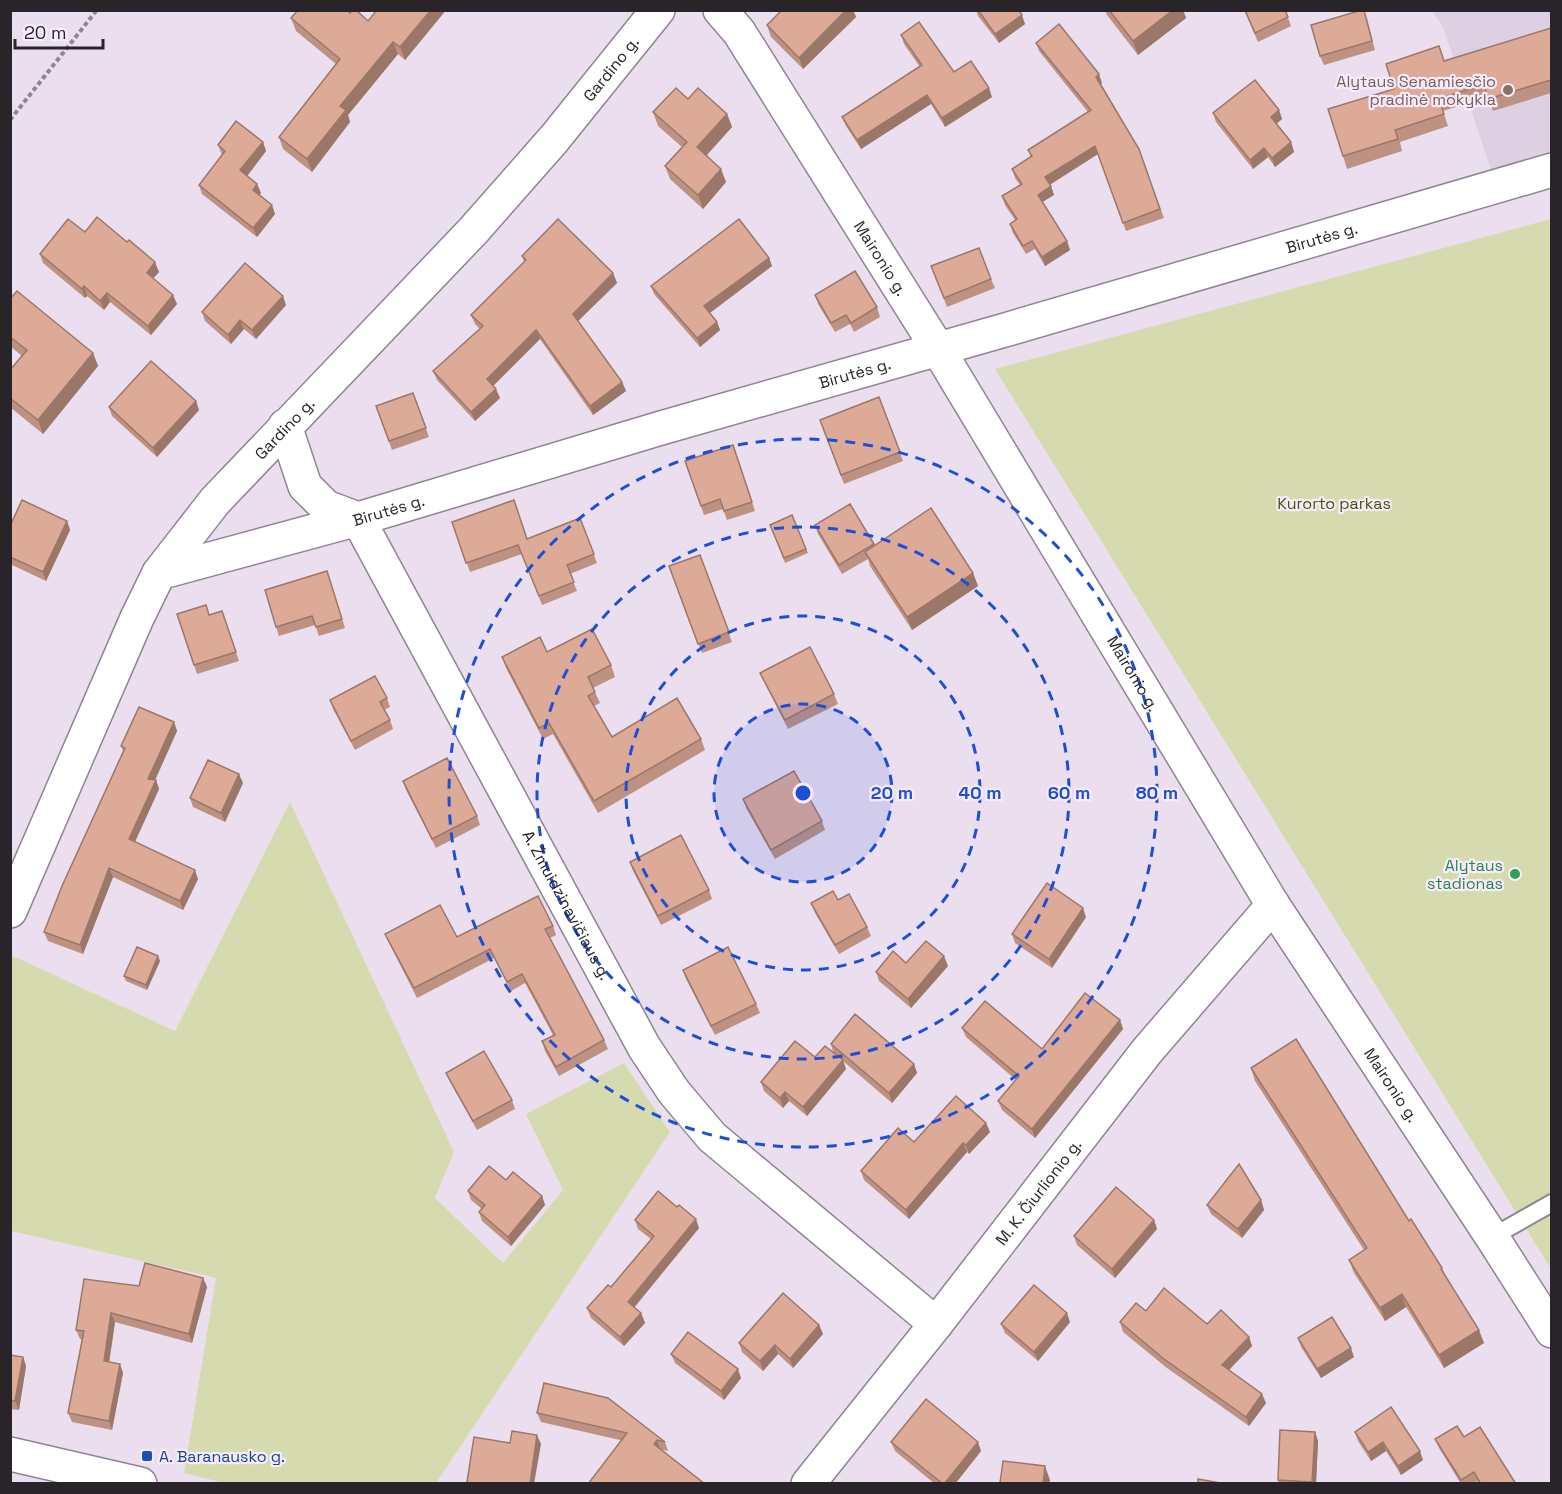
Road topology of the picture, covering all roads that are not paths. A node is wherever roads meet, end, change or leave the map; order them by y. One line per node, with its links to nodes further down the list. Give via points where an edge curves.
1 (658, 10): 5 (street, Gardino g., via 554,139 473,231)
2 (720, 10): 4 (street, Maironio g., via 739,32)
3 (1551, 170): 4 (street, Birutės g.)
4 (938, 348): 6 (street, Birutės g.); 8 (street, Maironio g.)
5 (285, 426): 6 (street, via 305,486 326,507); 7 (street, Gardino g., via 214,501)
6 (358, 519): 7 (street, Birutės g.); 12 (street, A. Žmuidzinavičiaus g., via 645,1047 674,1092 712,1137)
7 (159, 573): 9 (street, Gardino g.)
8 (1273, 905): 11 (street, Maironio g.); 12 (street, M. K. Čiurlionio g., via 1147,1051)
9 (10, 910)
10 (1551, 1203): 11 (lane)
11 (1492, 1237): 13 (street, Maironio g.)
12 (936, 1324): 16 (street, M. K. Čiurlionio g.)
13 (1551, 1331)
14 (10, 1454): 15 (street)
15 (140, 1484)
16 (808, 1484)

